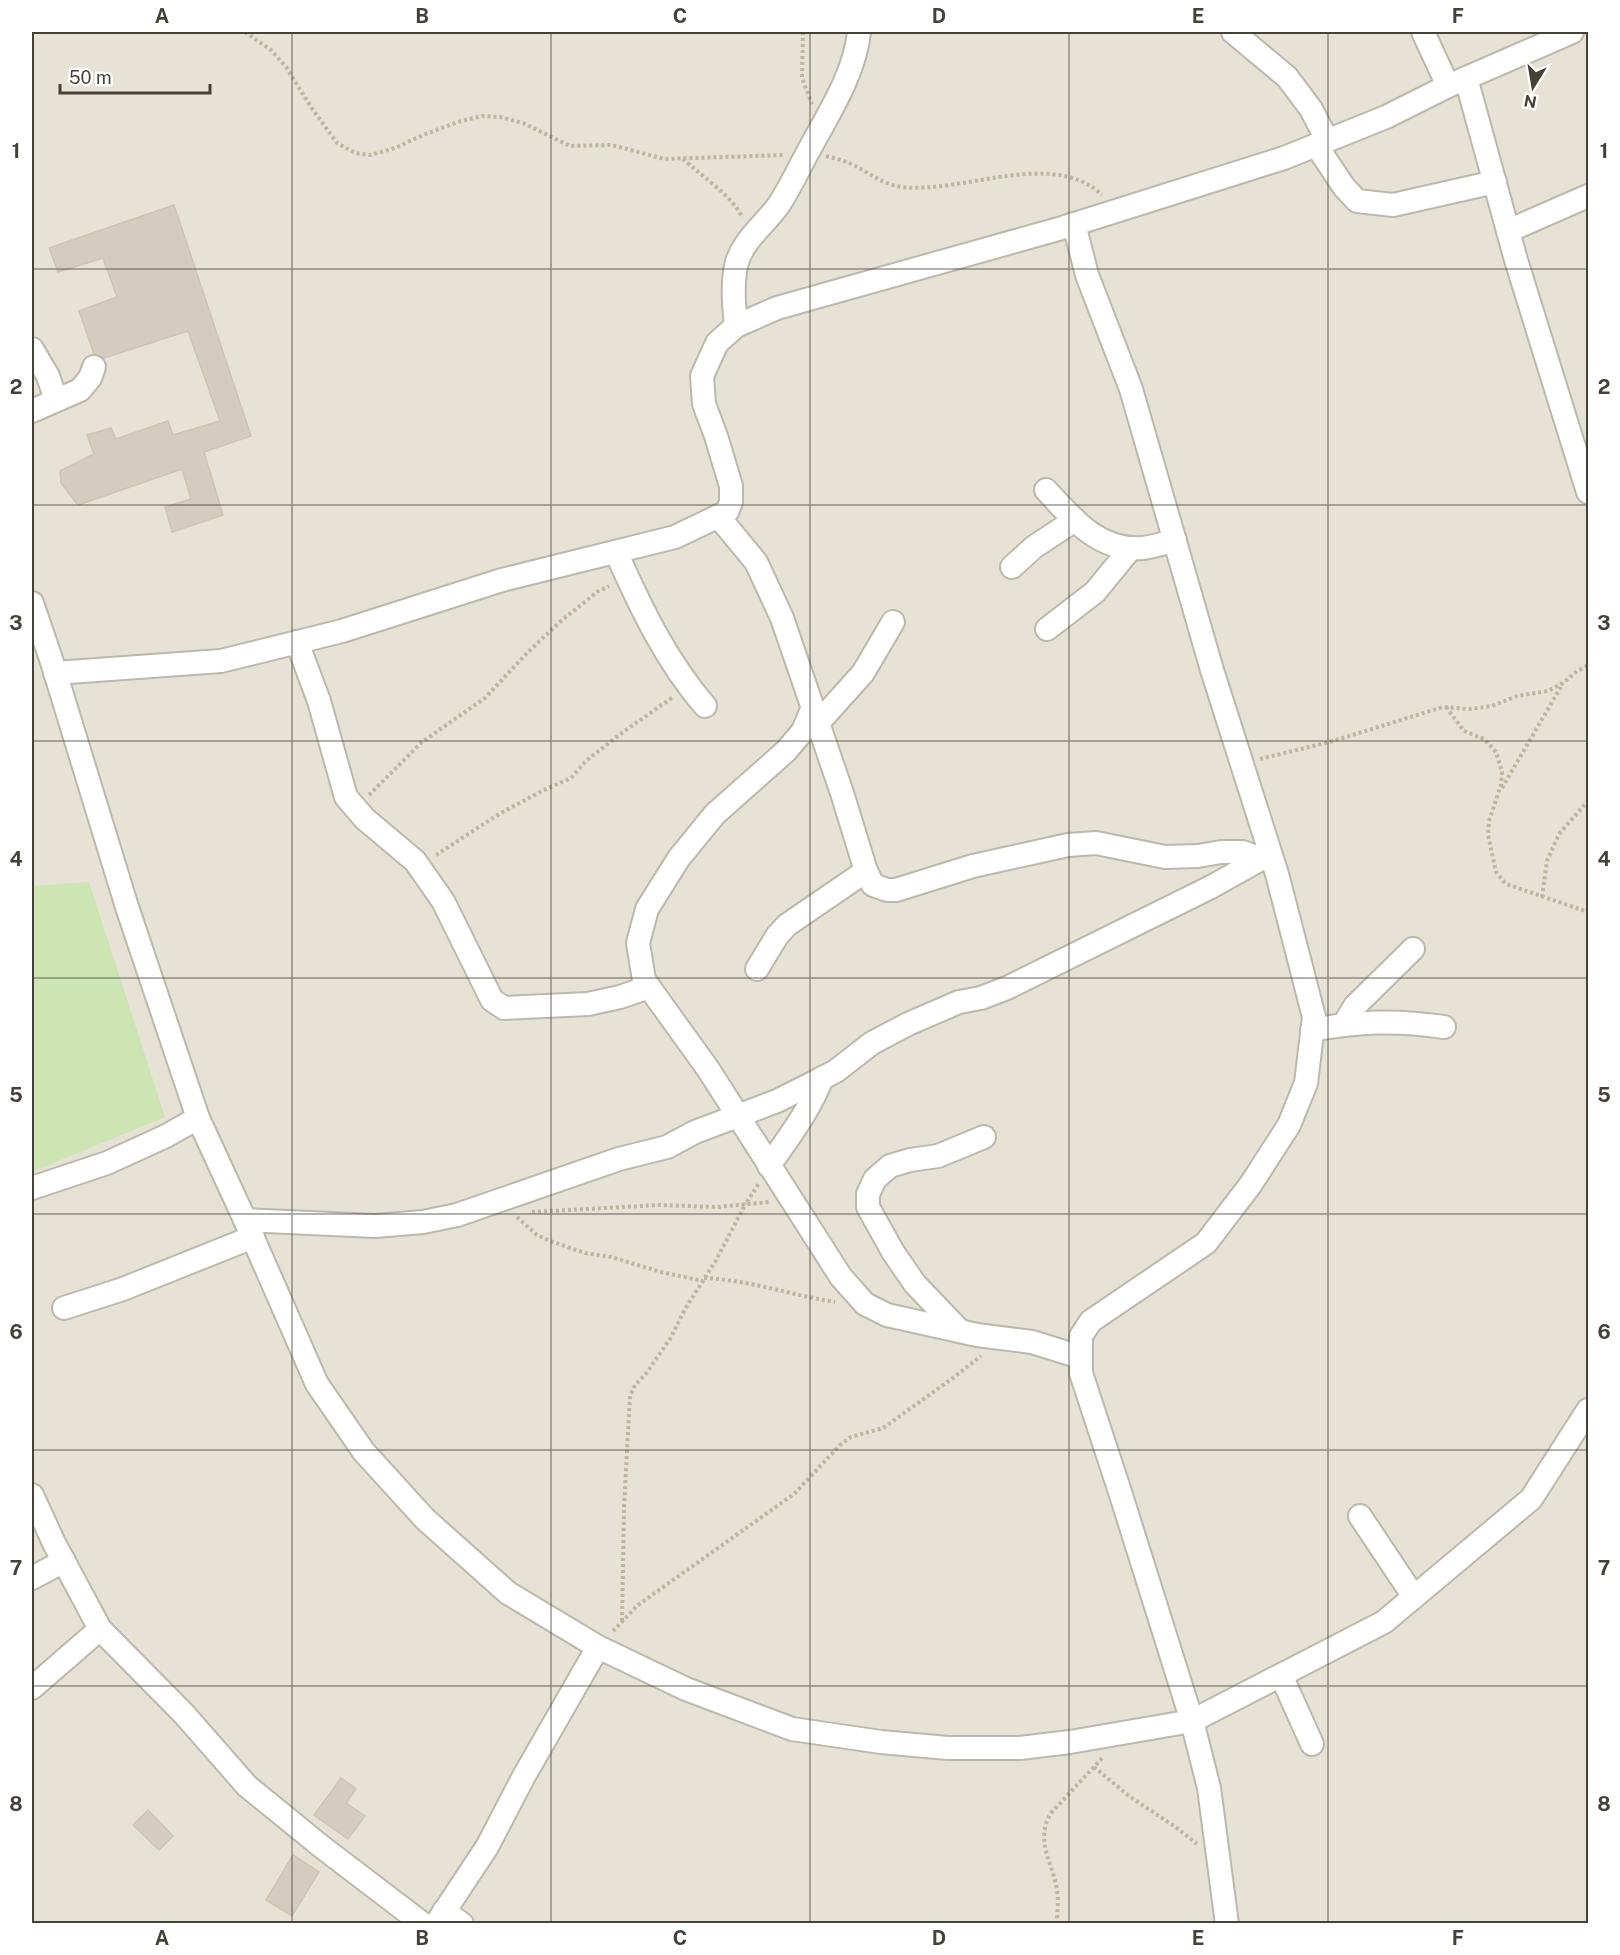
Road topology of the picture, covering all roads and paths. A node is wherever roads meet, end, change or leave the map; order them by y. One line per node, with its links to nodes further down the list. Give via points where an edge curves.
1 (245, 32): 11 (path, via 286,67 337,143 355,153 387,151 482,116 523,123 570,146 612,145 663,159)
2 (803, 32): 8 (path, via 802,78)
3 (859, 32): 8 (street, via 846,76)
4 (1233, 32): 9 (street, via 1287,77 1311,109)
5 (1424, 32): 7 (street)
6 (1572, 32): 7 (street)
7 (1457, 82): 9 (street); 12 (street)
8 (820, 130): 10 (street)
9 (1321, 143): 12 (street, via 1344,187 1357,201 1394,205); 14 (street)
10 (807, 153): 11 (path); 14 (path, via 848,162 879,181 906,187 1038,172 1073,177 1096,189); 17 (street, via 777,206)
11 (683, 159): 17 (path, via 740,211 744,226)
12 (1494, 182): 16 (street)
13 (1588, 196): 16 (street)
14 (1118, 210): 15 (street)
15 (1074, 224): 18 (street, via 777,308); 27 (street, via 1087,275 1131,389)
16 (1508, 231): 24 (street)
17 (742, 254): 18 (street, via 736,264)
18 (736, 326): 25 (street, via 717,344 702,376 704,404 731,486 727,512)
19 (32, 349): 21 (street)
20 (94, 367): 21 (street, via 86,385)
21 (56, 400): 22 (street)
22 (32, 411)
23 (1046, 490): 26 (street)
24 (1588, 492)
25 (718, 516): 29 (street, via 675,537); 42 (street, via 756,562 782,618)
26 (1075, 520): 28 (street, via 1102,541); 30 (street)
27 (1175, 540): 28 (street); 43 (street)
28 (1131, 548): 34 (street, via 1095,592)
29 (616, 552): 31 (street); 35 (street, via 502,580)
30 (1012, 567)
31 (627, 575): 39 (street, via 670,660); 46 (path, via 597,592 561,621 485,698 422,742)
32 (32, 603): 37 (street)
33 (893, 622): 42 (street, via 863,673)
34 (1047, 628)
35 (297, 642): 37 (street, via 222,660); 46 (street, via 319,701 346,797)
36 (1588, 665): 38 (path)
37 (55, 673): 60 (street, via 127,907)
38 (1563, 683): 41 (path, via 1492,706); 44 (path)
39 (688, 686): 40 (street); 48 (path, via 619,735 571,778 499,814)
40 (705, 706)
41 (1446, 707): 43 (path); 44 (path, via 1464,732 1484,739 1496,752 1502,772)
42 (816, 715): 49 (street); 54 (street, via 778,759 715,814 679,858 647,909 638,943 644,980)
43 (1242, 763): 47 (street)
44 (1499, 793): 50 (path, via 1488,835 1496,872 1509,885)
45 (1588, 801): 50 (path, via 1559,834 1547,861)
46 (356, 808): 48 (street)
47 (1265, 857): 49 (street, via 1243,852 1165,857 1095,843 1068,845 973,866 896,890 873,885); 57 (street, via 1314,1017); 58 (street, via 1007,988 959,1002 908,1024 872,1043)
48 (418, 866): 54 (street, via 443,902 487,995 496,1004 504,1008 588,1004)
49 (866, 871): 53 (street, via 787,924)
50 (1542, 897): 51 (path)
51 (1588, 912)
52 (1413, 949): 55 (street, via 1355,1006)
53 (757, 969)
54 (649, 987): 59 (street)
55 (1344, 1024): 56 (street, via 1380,1021); 57 (street)
56 (1444, 1027)
57 (1312, 1030): 72 (street, via 1306,1083 1289,1125 1251,1184 1206,1243 1091,1321 1081,1336)
58 (822, 1078): 59 (street); 62 (street)
59 (737, 1116): 62 (street); 66 (street, via 667,1147 527,1189 457,1215 375,1226)
60 (198, 1118): 63 (street, via 107,1163); 66 (street)
61 (984, 1137): 70 (street, via 938,1156 890,1166 875,1179 868,1194 868,1207 893,1252 915,1284)
62 (769, 1166): 64 (street)
63 (32, 1188)
64 (791, 1200): 65 (path); 68 (street, via 842,1277)
65 (746, 1203): 67 (path); 67 (path, via 513,1213 537,1235 550,1241 585,1253)
66 (249, 1229): 69 (street, via 123,1289); 82 (street, via 317,1384 364,1452 425,1519 508,1593)
67 (704, 1280): 68 (path, via 758,1284 806,1297); 80 (path, via 670,1340 630,1396)
68 (865, 1304): 70 (street, via 887,1315)
69 (64, 1308)
70 (960, 1331): 71 (street)
71 (1002, 1338): 72 (street, via 1032,1341); 80 (path, via 906,1413 883,1428 840,1444 794,1494 638,1605)
72 (1080, 1357): 85 (street, via 1087,1395)
73 (1588, 1410): 74 (street)
74 (1582, 1432): 79 (street, via 1531,1498)
75 (32, 1495): 77 (street)
76 (1360, 1516): 79 (street)
77 (64, 1561): 78 (street); 81 (street)
78 (32, 1578)
79 (1414, 1597): 83 (street, via 1384,1622)
80 (622, 1622): 82 (path)
81 (100, 1629): 84 (street); 91 (street, via 184,1714 247,1786)
82 (601, 1648): 86 (street, via 686,1689 792,1729 948,1748 1020,1748); 90 (street, via 524,1776)
83 (1281, 1676): 85 (street); 87 (street)
84 (32, 1689)
85 (1192, 1721): 86 (street); 89 (street, via 1209,1788)
86 (1123, 1733): 88 (path)
87 (1312, 1743)
88 (1094, 1767): 89 (path, via 1201,1847); 92 (path, via 1047,1820 1044,1846 1057,1890)
89 (1217, 1852): 93 (street)
90 (448, 1919)
91 (423, 1923)
92 (1057, 1923)
93 (1227, 1923)

